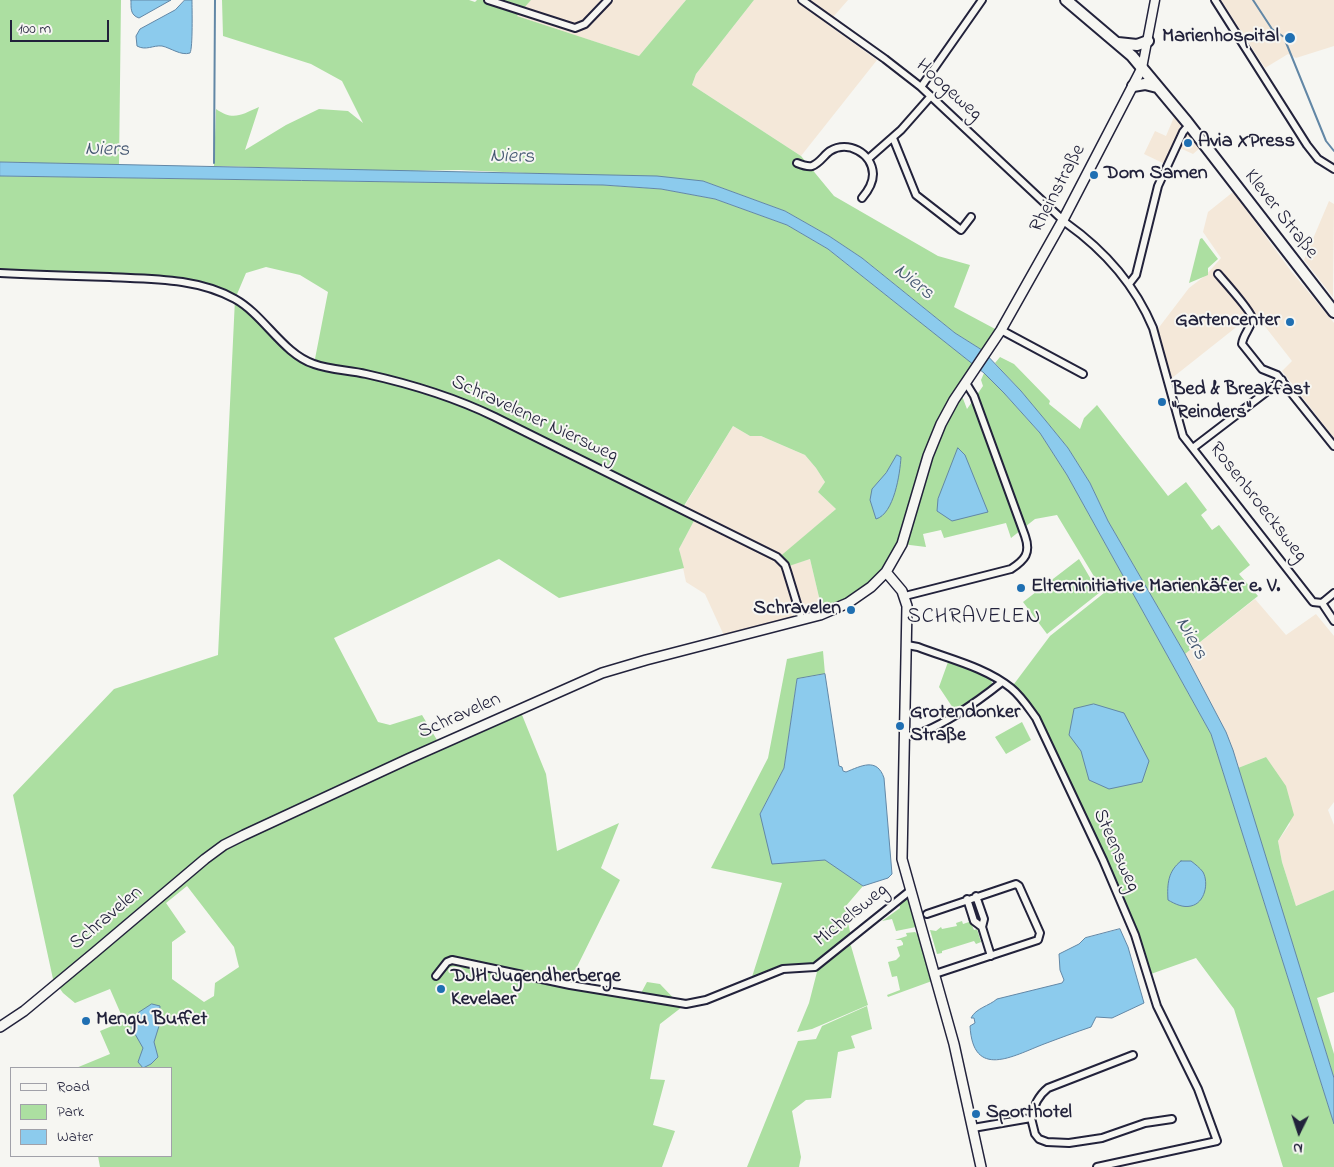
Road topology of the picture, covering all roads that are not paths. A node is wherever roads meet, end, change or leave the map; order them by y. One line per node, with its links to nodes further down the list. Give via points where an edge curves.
1 (488, 0): 2 (street, via 575,28 584,24)
2 (608, 0)
3 (802, 0): 13 (street, Hoogeweg)
4 (982, 0): 13 (street)
5 (1066, 0): 9 (main road, Klever Straße)
6 (1155, 0): 8 (street, Rheinstraße)
7 (1215, 0): 19 (street, via 1307,145 1318,159)
8 (1148, 41): 9 (main road, via 1137,45); 10 (street, Rheinstraße)
9 (1117, 43): 10 (main road, Klever Straße)
10 (1142, 68): 11 (main road, Rheinstraße); 12 (main road, Klever Straße)
11 (1133, 86): 12 (main road); 22 (main road, Rheinstraße)
12 (1157, 86): 15 (main road, Klever Straße)
13 (921, 87): 14 (street, Hoogeweg)
14 (931, 96): 16 (street); 22 (street, Hoogeweg)
15 (1189, 125): 25 (street, via 1158,186 1136,275); 26 (main road, Klever Straße)
16 (893, 138): 17 (street); 21 (street, via 916,196 961,230)
17 (868, 159): 18 (street, via 859,151 845,147 830,151 812,166); 20 (street, via 872,181)
18 (798, 163)
19 (1334, 169)
20 (862, 198)
21 (971, 216)
22 (1063, 220): 25 (street, Rosenbroecksweg, via 1112,263); 27 (main road, Rheinstraße)
23 (0, 273): 37 (street, Schravelener Niersweg, via 165,280 200,286 234,299 295,353 314,364 366,374 456,399 770,553 785,565)
24 (1218, 274): 29 (street, via 1251,314 1251,323 1242,344 1262,369)
25 (1129, 284): 32 (street, Rosenbroecksweg, via 1147,312 1183,436)
26 (1334, 312)
27 (1002, 330): 28 (street); 30 (main road, Rheinstraße)
28 (1083, 374)
29 (1282, 380): 31 (street); 32 (street)
30 (966, 383): 33 (main road, Schravelen, via 934,441 902,544); 35 (street, via 974,396 1025,536 1027,554 1011,569)
31 (1334, 446)
32 (1193, 448): 36 (street, Rosenbroecksweg, via 1313,602)
33 (886, 572): 35 (main road); 37 (main road, Schravelen, via 871,588 848,603)
34 (1334, 593): 36 (street)
35 (905, 596): 39 (main road)
36 (1322, 603): 38 (street, Rosenbroecksweg)
37 (802, 620): 50 (main road, Schravelen, via 602,673 224,844 24,1011)
38 (1334, 622)
39 (907, 645): 40 (street, Steensweg, via 988,673); 41 (main road)
40 (1002, 682): 41 (street, via 945,721); 56 (street, Steensweg, via 1022,698 1036,718 1103,860 1135,935 1157,1006 1198,1089 1217,1141)
41 (904, 736): 42 (main road, via 901,854)
42 (911, 890): 48 (main road); 49 (street, Michelsweg, via 815,967 783,969 706,1000 686,1004 570,985 452,960)
43 (976, 896): 44 (street); 46 (street, via 984,919); 47 (street, via 1018,885 1040,933 1038,940)
44 (967, 899): 45 (street); 46 (street, via 974,921)
45 (927, 914)
46 (982, 927): 47 (street)
47 (991, 956): 48 (street)
48 (936, 974): 54 (main road)
49 (436, 976)
50 (0, 1027)
51 (1133, 1055): 52 (street, via 1048,1088 1032,1110)
52 (1031, 1118): 53 (street, via 1039,1139 1069,1144); 54 (street)
53 (1172, 1119)
54 (973, 1128): 55 (main road)
55 (981, 1167)
56 (1097, 1167)

